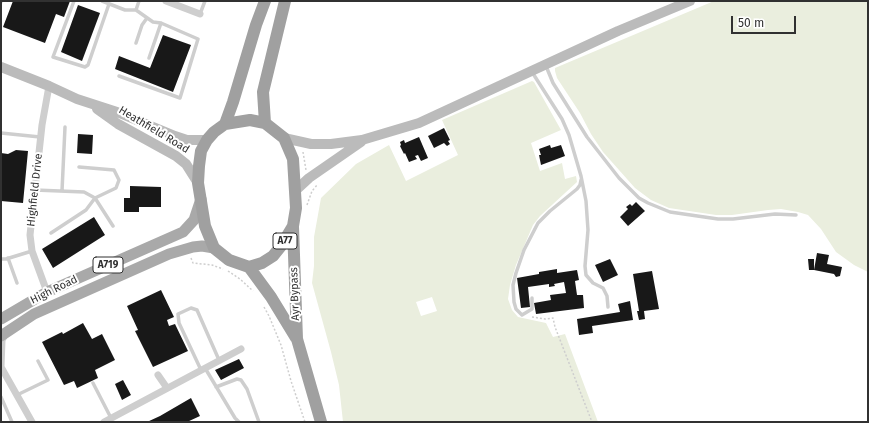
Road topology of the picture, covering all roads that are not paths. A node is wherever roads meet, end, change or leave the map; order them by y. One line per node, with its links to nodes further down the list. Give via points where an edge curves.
1 (74, 1): 9 (lane, via 53,57 85,68)
2 (102, 1): 9 (lane)
3 (139, 1): 10 (lane)
4 (166, 1): 11 (street)
5 (205, 1): 11 (lane)
6 (265, 1): 23 (highway)
7 (285, 1): 22 (highway, via 262,92)
8 (690, 1): 16 (main road)
9 (109, 4): 10 (lane, via 125,10)
10 (136, 10): 12 (lane)
11 (200, 14)
12 (147, 18): 13 (lane); 14 (lane)
13 (161, 23): 15 (lane); 19 (lane, via 198,39 180,98)
14 (136, 43)
15 (149, 58)
16 (545, 65): 18 (main road); 38 (lane, via 553,83 587,137 619,178 639,198 670,212 718,219 776,214)
17 (1, 67): 20 (main road, Heathfield Road)
18 (532, 71): 29 (main road, via 419,123); 31 (lane, via 562,119)
19 (119, 76)
20 (49, 86): 21 (main road, Heathfield Road); 26 (street, Highfield Drive)
21 (91, 104): 28 (main road, Heathfield Road, via 187,140); 32 (main road, Heathfield Road, via 118,124 176,156 186,164)
22 (265, 123): 23 (highway, via 250,120); 27 (highway, A77)
23 (225, 124): 28 (highway)
24 (65, 127): 35 (lane)
25 (1, 133): 26 (lane)
26 (40, 137): 33 (street, Highfield Drive)
27 (284, 138): 29 (main road, via 311,144); 34 (highway, A77, via 293,159)
28 (207, 140): 32 (highway, via 201,151)
29 (362, 140): 34 (main road, via 308,178)
30 (79, 168): 36 (lane, via 114,170 119,180 116,188)
31 (581, 176): 49 (lane, via 577,189 538,223 526,246 513,285 516,309 522,315 532,309); 50 (lane, via 588,220 586,275 603,288)
32 (198, 183): 37 (highway)
33 (34, 190): 35 (lane); 43 (street, Highfield Drive, via 30,235)
34 (296, 190): 40 (highway, A77)
35 (62, 191): 36 (lane, via 84,192)
36 (95, 198): 39 (lane); 41 (lane, via 86,210)
37 (201, 199): 42 (highway, via 205,226); 48 (main road, High Road / A719, via 194,220 182,232)
38 (796, 215)
39 (113, 226)
40 (293, 226): 46 (highway, A77, via 272,256 262,263); 53 (highway, Ayr Bypass / A77)
41 (51, 233)
42 (214, 248): 46 (highway, via 229,260); 52 (main road, High Road / A719, via 202,246 169,254 34,314)
43 (32, 251): 44 (lane); 48 (street, Highfield Drive)
44 (8, 258): 45 (lane); 47 (lane)
45 (1, 259)
46 (249, 267): 53 (highway, Ayr Bypass / A77)
47 (17, 283)
48 (47, 292): 51 (main road, High Road / A719)
49 (532, 298)
50 (608, 307)
51 (1, 319)
52 (4, 334): 57 (street)
53 (297, 339): 70 (highway, Ayr Bypass / A77)
54 (241, 349): 55 (street)
55 (220, 360): 58 (street); 58 (lane, via 196,310 191,308 178,314 179,323)
56 (38, 361): 63 (lane, via 48,380)
57 (1, 367): 63 (street)
58 (203, 369): 61 (lane); 62 (street)
59 (158, 375): 62 (street)
60 (93, 383): 65 (lane)
61 (216, 387): 68 (lane); 69 (lane, via 237,379 241,380)
62 (166, 388): 65 (street)
63 (17, 395): 67 (street)
64 (1, 397): 66 (lane)
65 (107, 420)
66 (12, 422)
67 (32, 422)
68 (239, 422)
69 (258, 422)
70 (320, 422)

